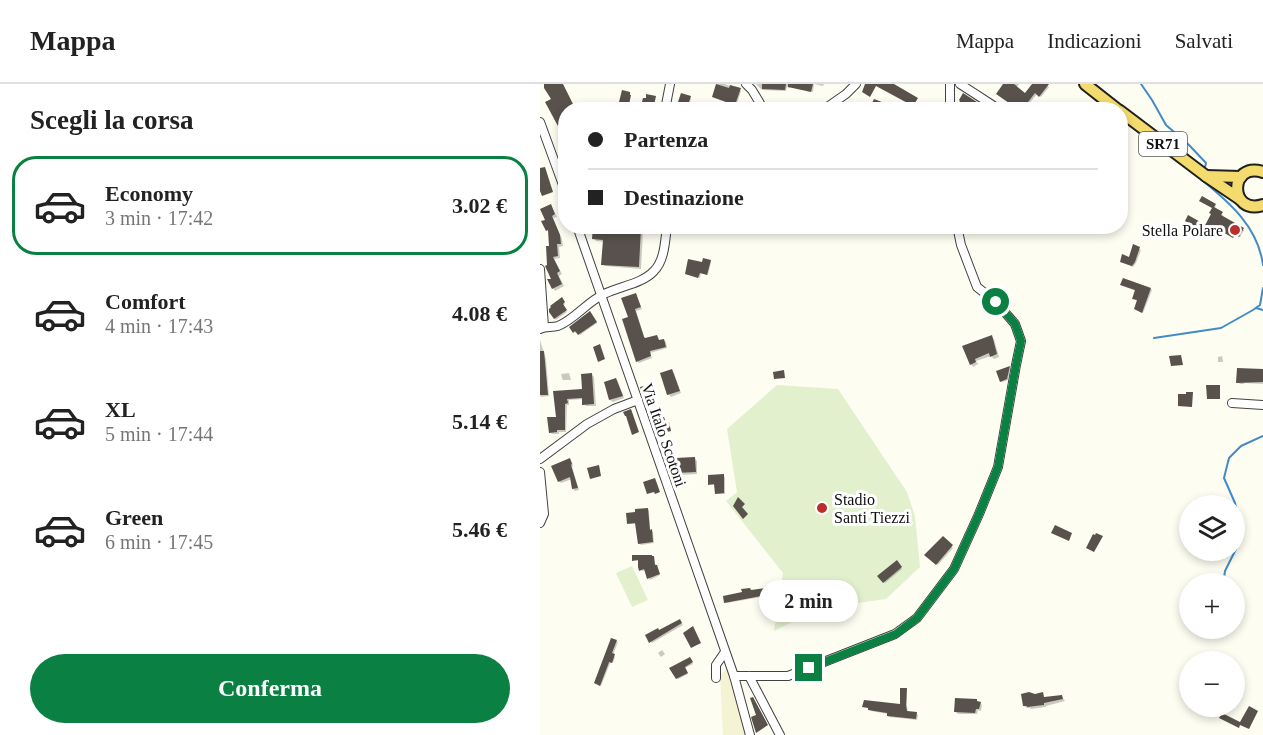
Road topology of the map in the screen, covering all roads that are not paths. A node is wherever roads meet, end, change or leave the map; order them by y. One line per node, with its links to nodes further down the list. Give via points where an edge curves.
1 (670, 84): 7 (street)
2 (746, 84): 8 (street)
3 (856, 84): 9 (street)
4 (950, 84): 10 (street)
5 (960, 84): 11 (street)
6 (1085, 84): 12 (main road, SR71)
7 (667, 102)
8 (759, 102)
9 (834, 102)
10 (951, 102)
11 (988, 102)
12 (1109, 102)
13 (1128, 117): 18 (main road, SR71)
14 (540, 122): 15 (street)
15 (544, 145): 17 (street)
16 (1262, 171): 19 (main road, via 1250,171)
17 (558, 176)
18 (1206, 176): 19 (main road); 20 (main road, SR71)
19 (1240, 177): 20 (main road, via 1237,188)
20 (1244, 202): 21 (main road, via 1255,207); 22 (main road, SR71)
21 (1263, 205)
22 (1263, 216)
23 (581, 234): 27 (street, Via Italo Scotoni)
24 (666, 234): 27 (street, via 655,270)
25 (959, 234): 37 (street, via 977,287 1015,324 1021,341 998,467 954,569 917,618 896,634 788,676)
26 (540, 269): 28 (street)
27 (602, 295): 28 (street, via 559,326); 29 (street, Via Italo Scotoni)
28 (542, 328)
29 (638, 400): 32 (street, via 587,424); 35 (street, Via Italo Scotoni)
30 (1232, 403): 31 (street)
31 (1263, 405)
32 (540, 459)
33 (540, 472): 34 (street, via 544,514)
34 (540, 522)
35 (725, 652): 36 (street, Via Italo Scotoni); 38 (street, via 716,665)
36 (734, 676): 37 (street); 39 (street, Via Italo Scotoni)
37 (749, 676): 40 (street)
38 (717, 678)
39 (750, 735)
40 (780, 735)

